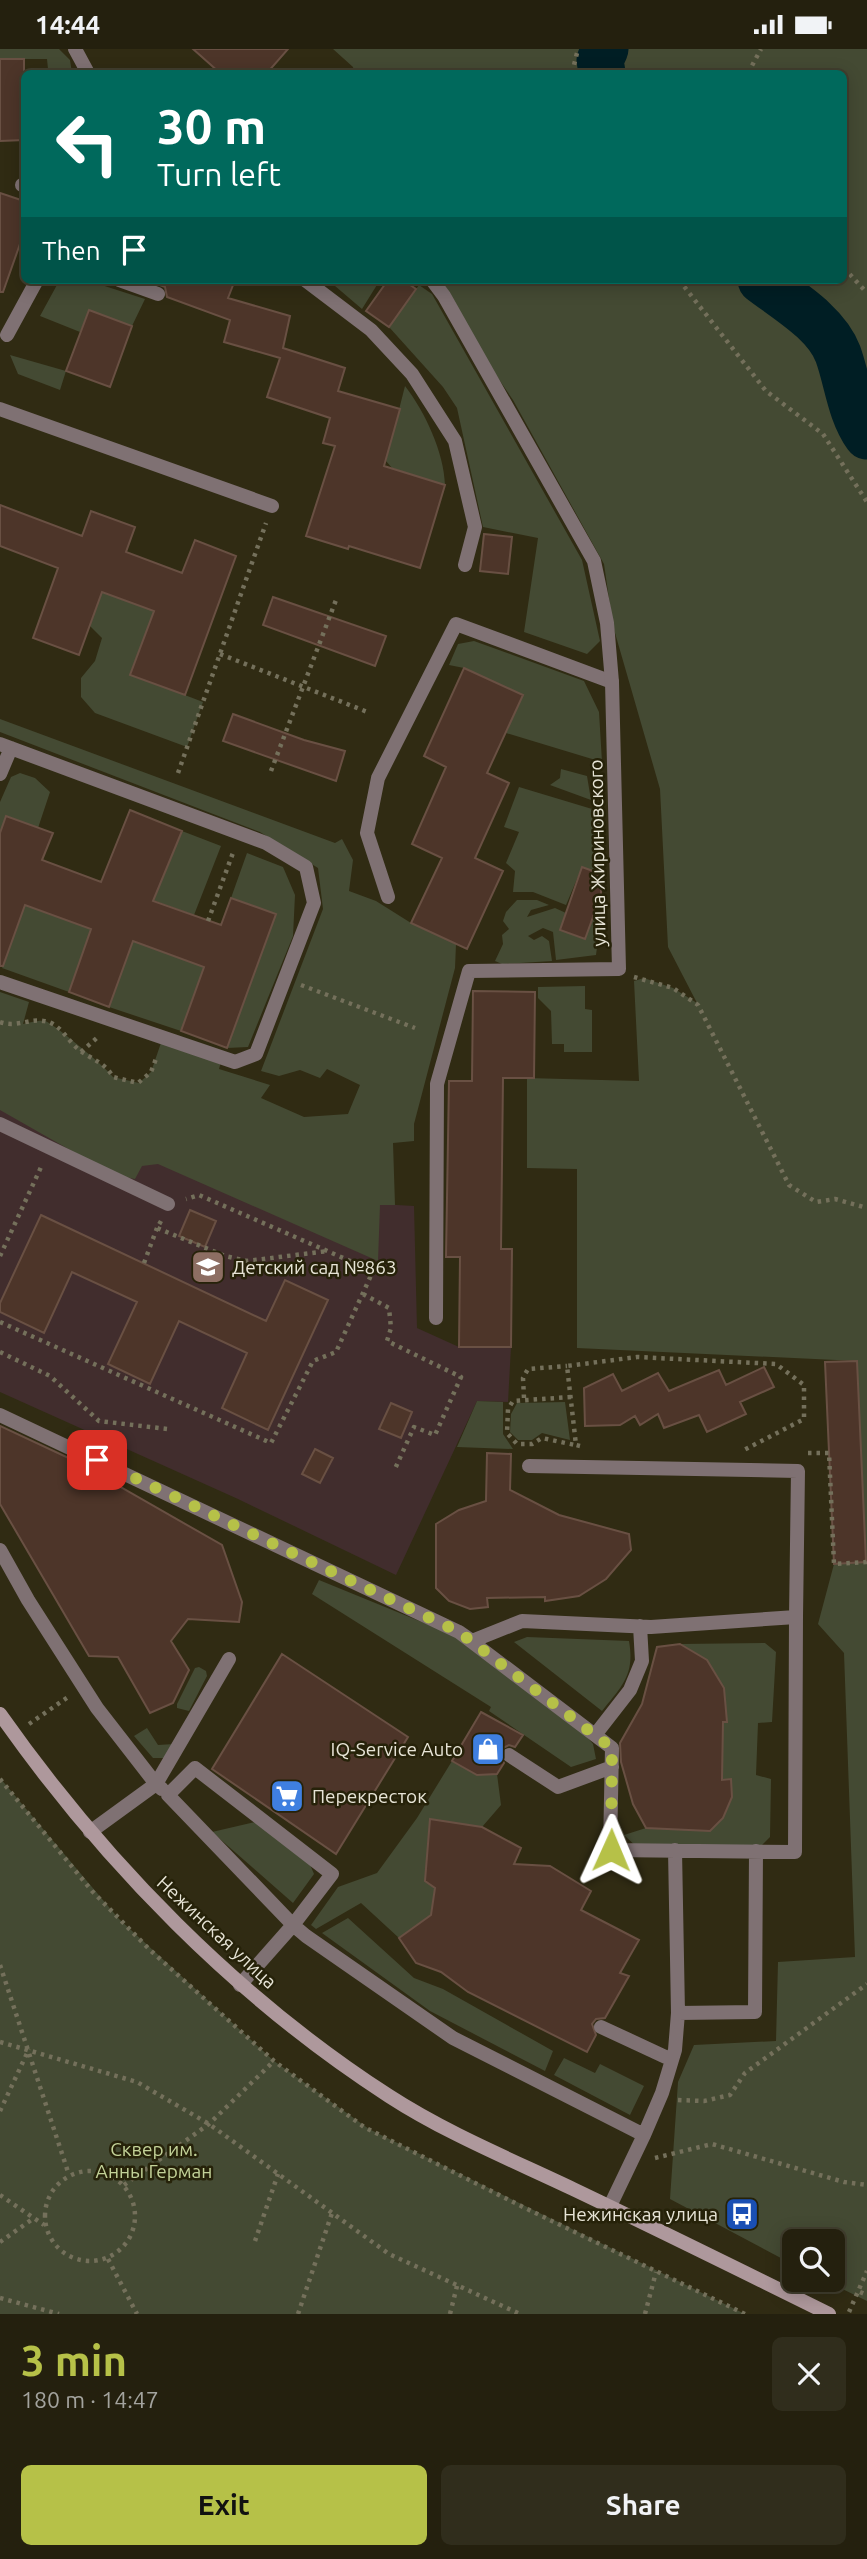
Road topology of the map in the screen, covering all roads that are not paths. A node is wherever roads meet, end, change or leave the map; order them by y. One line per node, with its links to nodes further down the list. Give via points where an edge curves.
1 (75, 49): 2 (street)
2 (86, 70)
3 (35, 284): 8 (street)
4 (130, 284): 7 (street)
5 (309, 284): 11 (street, via 371,330 412,375 455,441 475,527)
6 (435, 284): 12 (street, улица Жириновского, via 594,561 607,623)
7 (158, 294)
8 (7, 335)
9 (0, 409): 10 (street)
10 (272, 506)
11 (465, 565)
12 (612, 682): 15 (street, via 456,624 379,778 367,832); 19 (street, улица Жириновского, via 619,969 469,971 437,1084)
13 (5, 746): 14 (street); 16 (street, via 266,843 306,867 314,903 256,1054 235,1062)
14 (0, 774)
15 (388, 897)
16 (0, 982)
17 (0, 1124): 18 (street)
18 (168, 1204)
19 (436, 1318)
20 (0, 1415): 25 (street)
21 (530, 1466): 23 (street, via 798,1471)
22 (0, 1550): 31 (street, via 83,1687)
23 (796, 1617): 24 (street); 35 (street, via 795,1852)
24 (640, 1626): 25 (street, via 522,1621 472,1641); 28 (street, via 642,1661 630,1690)
25 (459, 1632): 28 (street)
26 (229, 1659): 31 (street)
27 (0, 1714): 33 (street, Нежинская улица)
28 (595, 1735): 30 (street, via 612,1748)
29 (509, 1755): 30 (street, via 558,1787)
30 (612, 1767): 34 (street, via 611,1850)
31 (156, 1784): 32 (street); 33 (street)
32 (168, 1795): 36 (street); 36 (street, via 195,1768 332,1874)
33 (90, 1832): 37 (street, Нежинская улица)
34 (675, 1850): 35 (street); 38 (street)
35 (757, 1851): 38 (street, via 755,2012)
36 (293, 1925): 37 (street); 41 (street, via 453,2038)
37 (240, 1985): 42 (street, Нежинская улица, via 391,2097)
38 (678, 2013): 40 (street)
39 (601, 2027): 40 (street)
40 (672, 2060): 41 (street)
41 (644, 2135): 42 (street)
42 (610, 2206): 43 (street, Нежинская улица)
43 (829, 2314)

